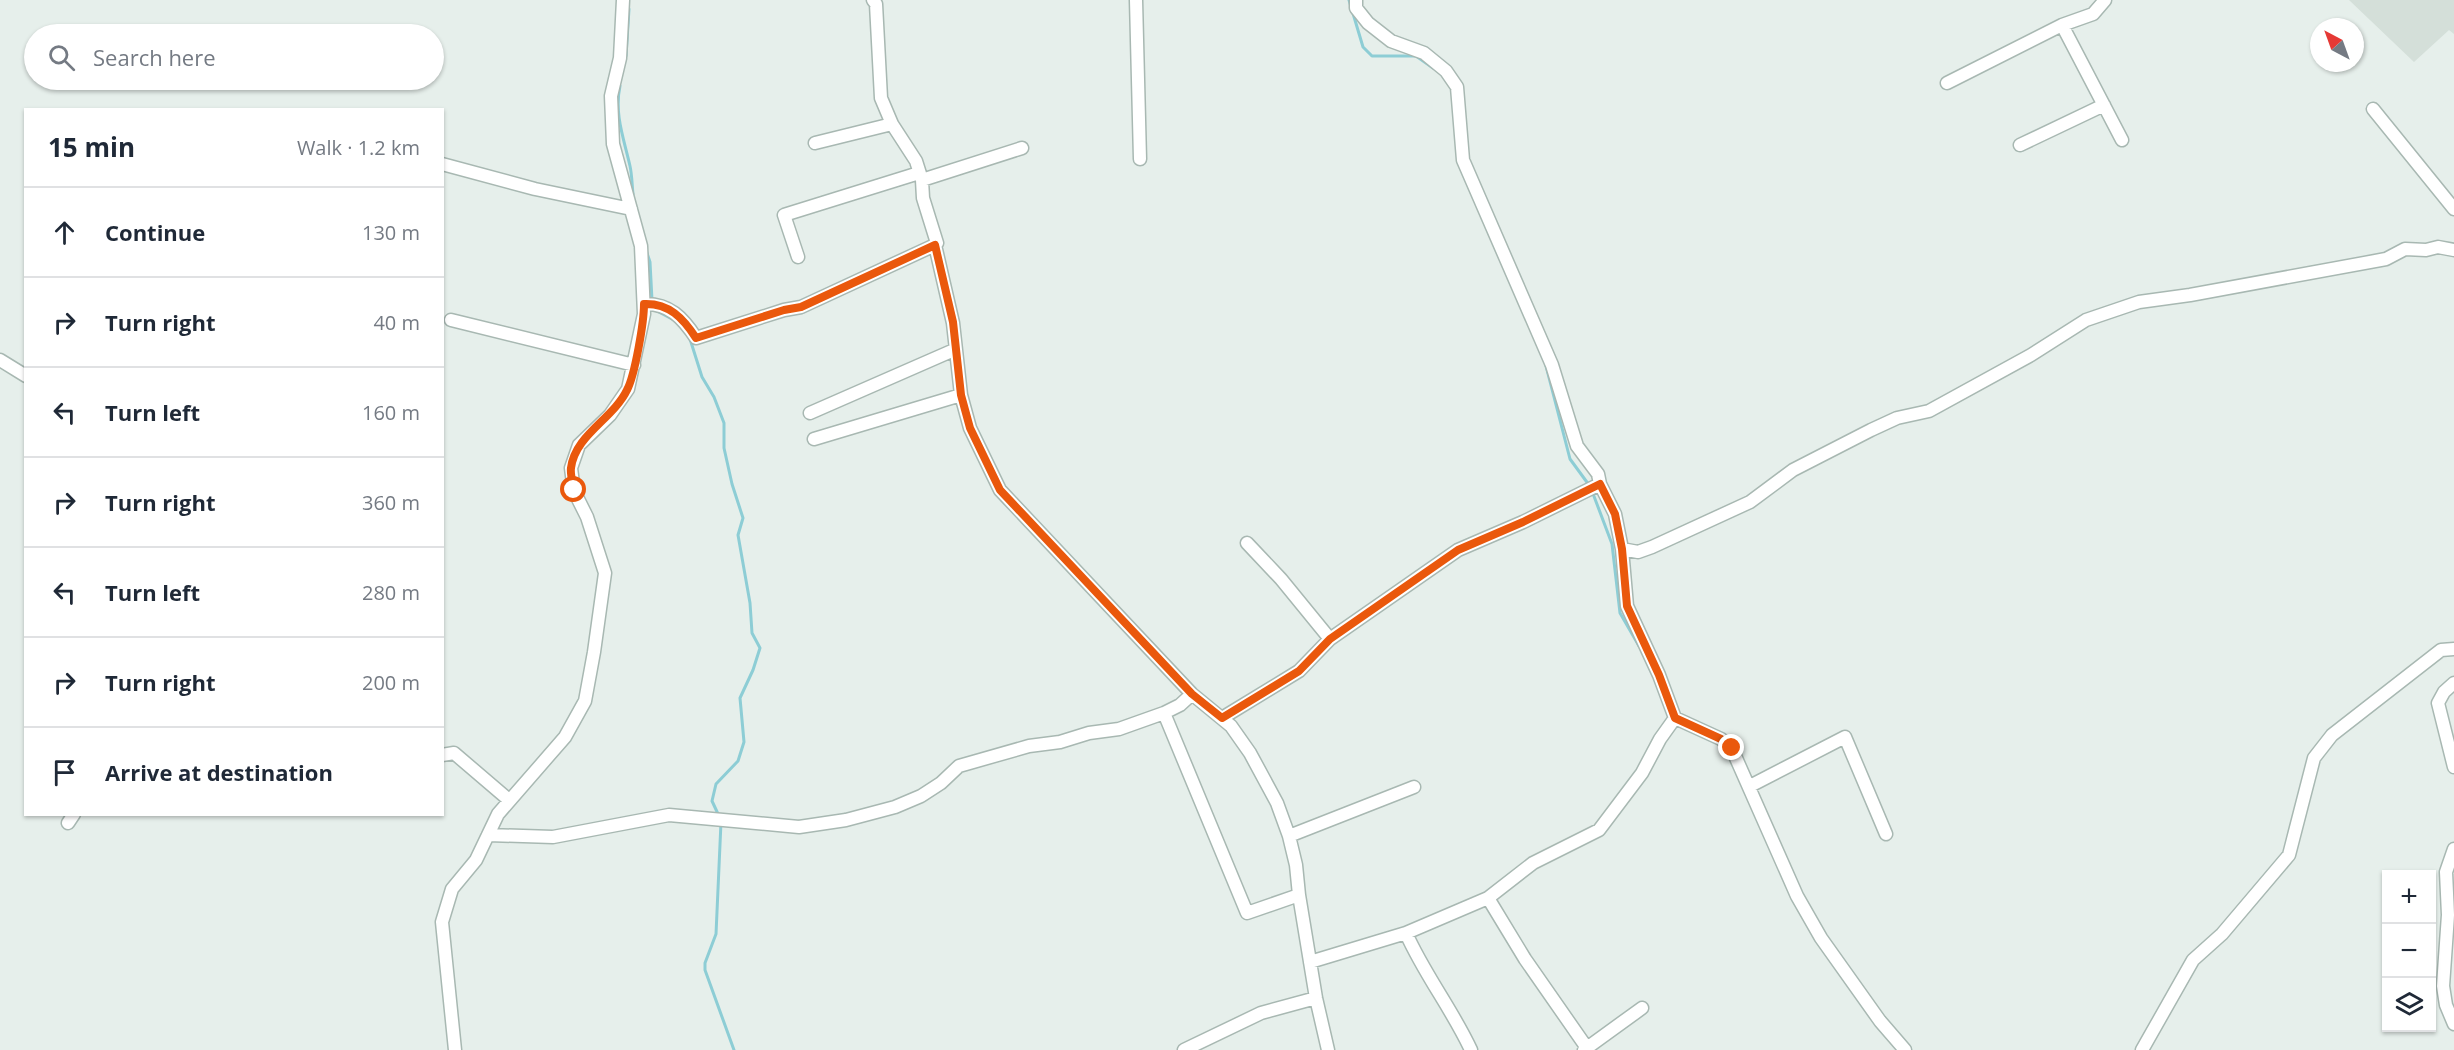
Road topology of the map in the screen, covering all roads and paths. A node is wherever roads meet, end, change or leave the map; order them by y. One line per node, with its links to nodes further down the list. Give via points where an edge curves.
1 (623, 0): 18 (street, via 620,58 611,96 614,144)
2 (873, 0): 10 (street, via 881,98)
3 (1136, 0): 15 (street)
4 (1356, 0): 32 (street, via 1356,8 1368,23 1391,41 1424,52 1457,87 1463,160 1552,365 1577,446 1598,474)
5 (2105, 0): 6 (street, via 2093,14)
6 (2062, 25): 7 (street); 8 (street)
7 (1947, 83)
8 (2104, 105): 11 (street); 13 (street)
9 (2373, 109): 19 (street)
10 (892, 124): 12 (street); 17 (street, via 916,161)
11 (2122, 140)
12 (814, 143)
13 (2020, 145)
14 (1022, 148): 17 (street)
15 (1140, 159)
16 (444, 165): 18 (street)
17 (920, 176): 20 (street); 22 (street, via 784,215)
18 (631, 209): 23 (street, via 641,246)
19 (2454, 209)
20 (935, 245): 23 (street, via 801,307 696,338 683,318 655,304); 25 (street, via 953,322)
21 (2454, 250): 34 (street, via 2405,249 2386,259 2139,302 2086,320 1929,411 1897,418 1792,470 1750,502 1652,547 1638,552)
22 (798, 257)
23 (644, 304): 27 (street)
24 (451, 320): 27 (street)
25 (954, 350): 29 (street); 30 (street)
26 (0, 360): 28 (street)
27 (634, 365): 46 (street, via 628,389 610,415 579,445 571,468 574,490 605,573 585,701 565,737)
28 (24, 375)
29 (961, 395): 31 (street); 38 (street, via 970,428 1000,490)
30 (810, 413)
31 (814, 439)
32 (1600, 484): 34 (street, via 1615,514); 35 (street, via 1458,550)
33 (1247, 543): 35 (street)
34 (1622, 549): 41 (street, via 1627,606)
35 (1330, 639): 40 (street, via 1299,671)
36 (2454, 649): 64 (street, via 2441,650 2322,746 2314,758 2289,855 2236,918 2193,960)
37 (2454, 683): 43 (street, via 2438,703)
38 (1192, 694): 39 (street); 40 (street)
39 (1164, 713): 48 (street, via 1119,729 1029,746 959,766 921,796 846,820 799,827 669,815 553,837); 51 (street, via 1247,913)
40 (1222, 718): 49 (street, via 1250,753 1277,803)
41 (1675, 718): 44 (street, via 1732,748); 52 (street, via 1642,773 1599,830 1533,863)
42 (444, 755): 46 (street, via 454,753)
43 (2454, 767)
44 (1750, 786): 47 (street, via 1845,737); 63 (street, via 1797,896 1821,938)
45 (1414, 787): 49 (street)
46 (509, 800): 48 (street)
47 (1886, 834)
48 (488, 836): 59 (street, via 476,860 452,889 442,922)
49 (1289, 836): 51 (street)
50 (2454, 849): 57 (street, via 2446,872 2448,915 2443,986)
51 (1299, 895): 54 (street)
52 (1488, 898): 53 (street); 58 (street)
53 (1406, 933): 54 (street); 62 (street, via 1429,980 1458,1021)
54 (1310, 962): 55 (street)
55 (1316, 998): 60 (street, via 1261,1013); 61 (street)
56 (1642, 1008): 58 (street)
57 (2454, 1024)
58 (1586, 1049)
59 (455, 1050)
60 (1184, 1050)
61 (1328, 1050)
62 (1470, 1050)
63 (1905, 1050)
64 (2142, 1050)

